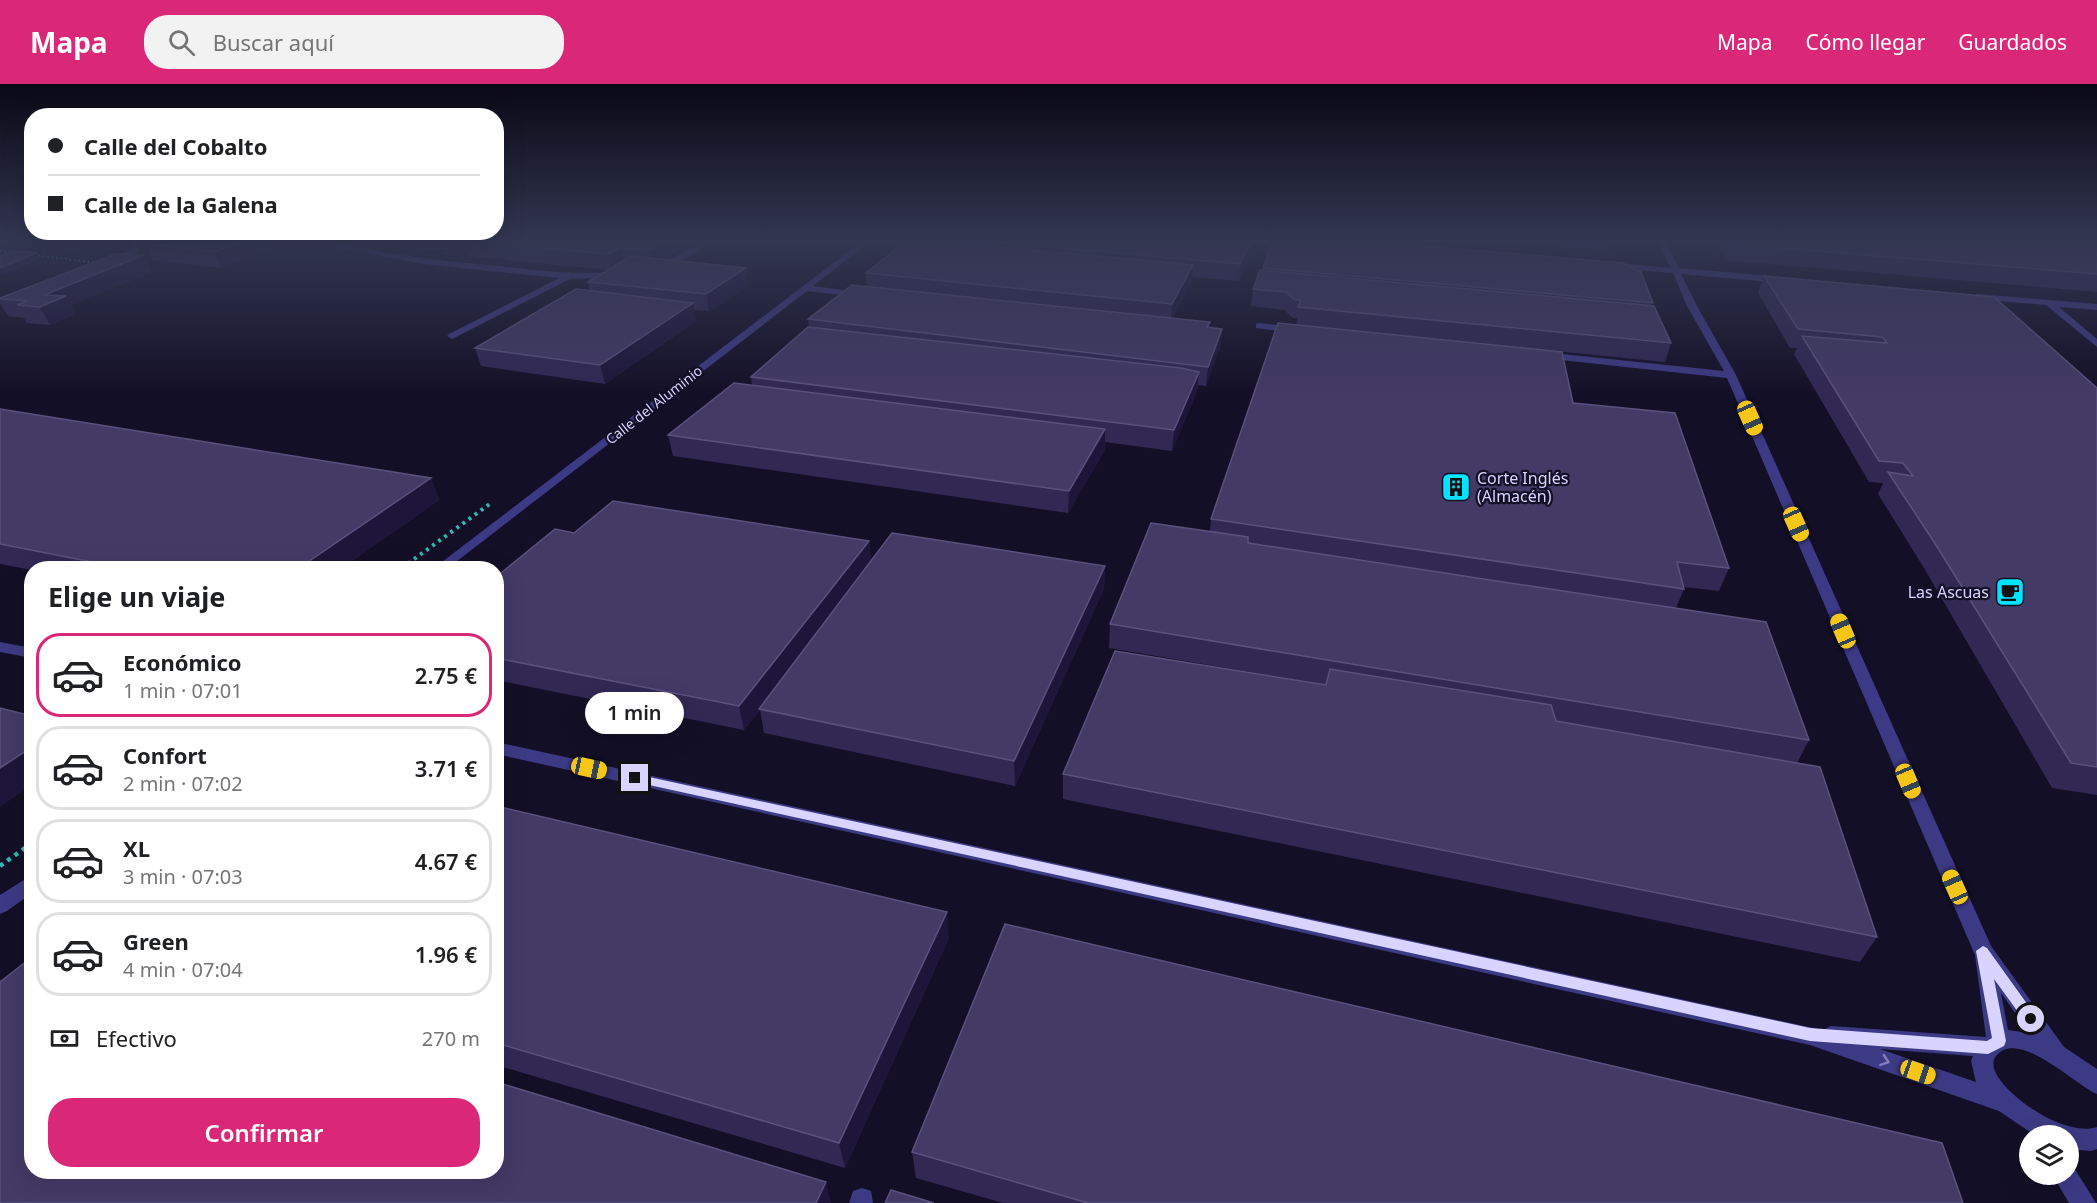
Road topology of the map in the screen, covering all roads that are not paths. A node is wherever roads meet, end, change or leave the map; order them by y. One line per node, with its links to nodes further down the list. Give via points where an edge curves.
1 (535, 293): 11 (street)
2 (799, 293): 15 (street, Calle del Aluminio)
3 (844, 293): 5 (street)
4 (1686, 293): 14 (street)
5 (857, 295)
6 (1967, 296): 7 (street)
7 (2049, 303): 8 (street); 12 (street)
8 (2097, 307)
9 (1259, 326): 10 (street)
10 (1306, 331)
11 (452, 336)
12 (2097, 344)
13 (1530, 354): 14 (street)
14 (1731, 375): 21 (street)
15 (449, 561)
16 (0, 647): 17 (street)
17 (24, 652)
18 (504, 750): 22 (street)
19 (24, 888): 20 (street)
20 (0, 906)
21 (1983, 951): 23 (street); 24 (street)
22 (1810, 1035): 23 (street); 28 (street, one-way to 28)
23 (1994, 1044): 24 (street, via 2015,1040); 28 (street, via 1983,1057 1983,1070)
24 (2055, 1052): 25 (street)
25 (2074, 1064): 26 (street); 27 (street)
26 (2097, 1071)
27 (2097, 1084)
28 (2004, 1102): 29 (street)
29 (2028, 1125)
30 (2097, 1138): 31 (street)
31 (2079, 1139)
32 (2072, 1185): 33 (street)
33 (2084, 1203)

